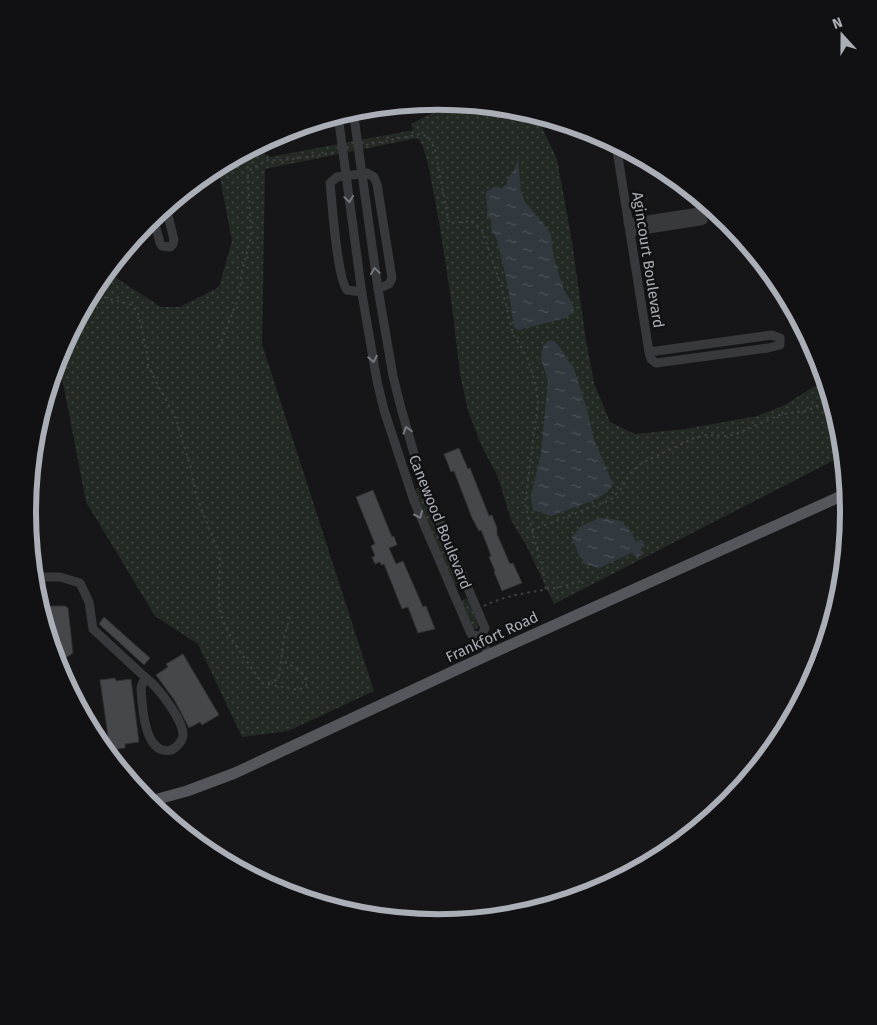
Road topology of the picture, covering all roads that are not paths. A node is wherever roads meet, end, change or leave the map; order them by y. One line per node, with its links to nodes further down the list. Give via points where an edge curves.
1 (355, 119): 4 (street, Canewood Boulevard)
2 (339, 123): 5 (street, Canewood Boulevard)
3 (617, 153): 8 (street, Agincourt Boulevard)
4 (361, 173): 5 (street); 9 (street, Canewood Boulevard, one-way to 4); 9 (street, via 371,175 377,184 392,278 389,284)
5 (345, 175): 10 (street, Canewood Boulevard, one-way to 10); 10 (street, via 330,183 340,267 344,287)
6 (168, 215): 7 (street, via 174,240 170,247 162,246)
7 (156, 227)
8 (629, 227): 8 (street, via 699,212 704,216 700,221); 11 (street, Agincourt Boulevard)
9 (378, 289): 14 (street, Canewood Boulevard, one-way to 9, via 485,628 478,609 416,466 393,376)
10 (362, 292): 14 (street, Canewood Boulevard, one-way to 14, via 377,381 410,493 471,634)
11 (649, 352): 11 (street, Agincourt Boulevard, via 656,363 768,348 781,343 780,338 772,335)
12 (840, 496): 15 (main road, Frankfort Road)
13 (42, 577): 16 (street, via 60,577 80,583 89,602 93,629)
14 (481, 638): 15 (street, Canewood Boulevard)
15 (488, 655): 17 (main road, Frankfort Road, via 235,773)
16 (147, 678): 16 (street, via 180,722 183,736 176,748 158,748 147,731 141,688)
17 (157, 799)

